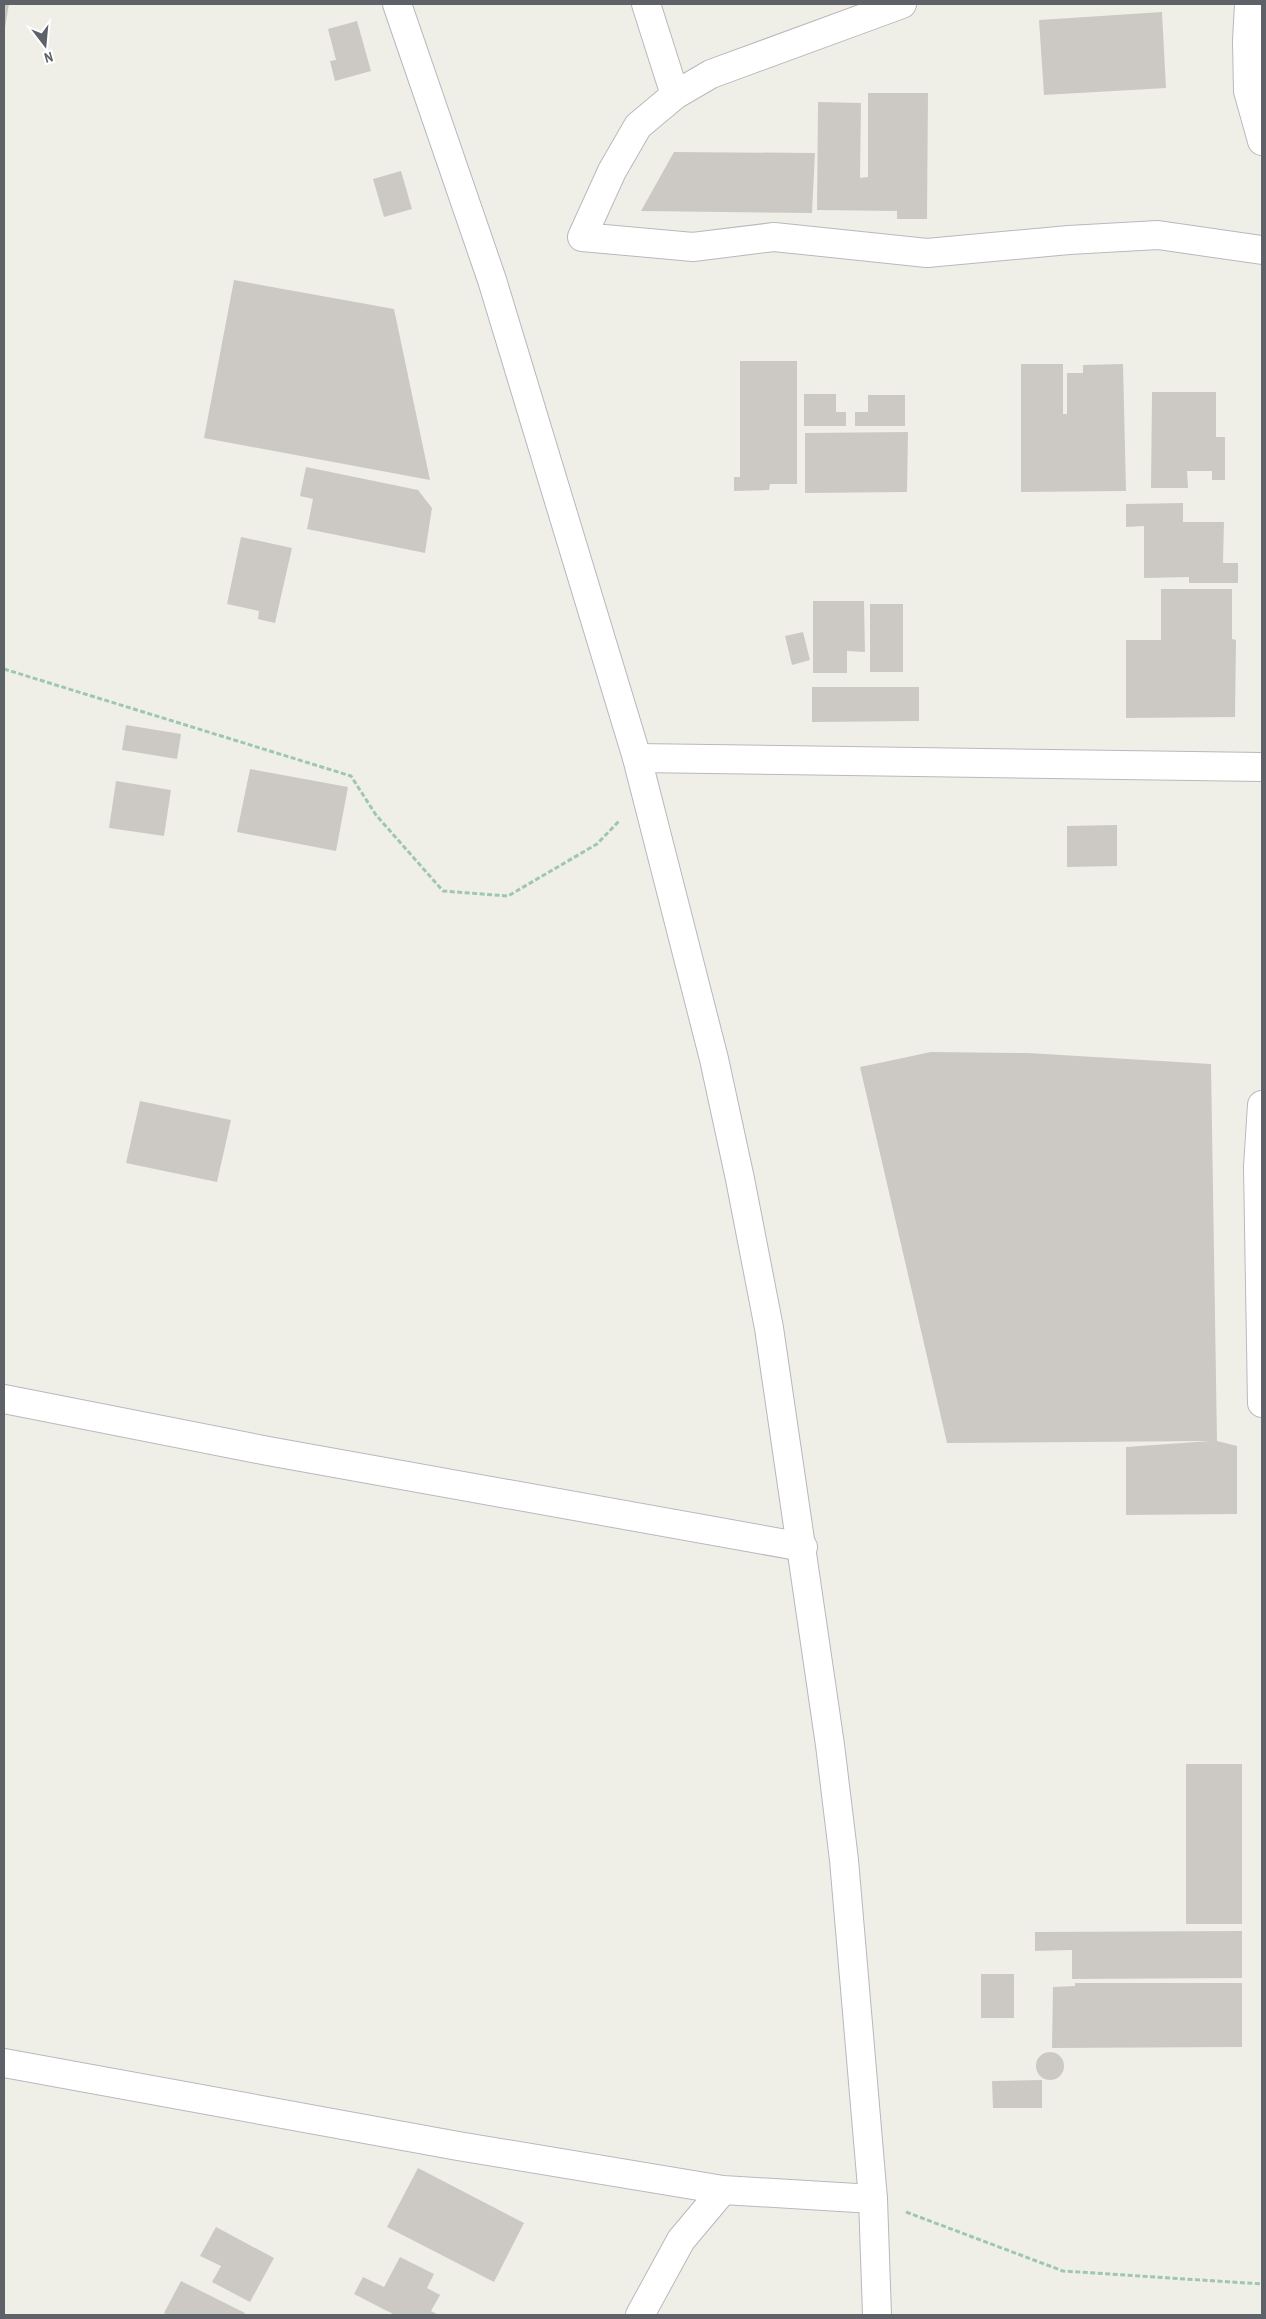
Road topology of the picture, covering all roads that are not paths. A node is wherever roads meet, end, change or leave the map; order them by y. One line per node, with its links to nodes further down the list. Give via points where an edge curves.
1 (397, 4): 8 (street, via 492,280)
2 (646, 4): 5 (street)
3 (902, 4): 5 (street, via 711,74)
4 (1249, 4): 6 (street, via 1248,91)
5 (675, 95): 7 (street, via 638,126 612,171 582,237 693,247 774,237 927,253 1158,235)
6 (1262, 141)
7 (1262, 250)
8 (637, 758): 9 (street); 13 (street, via 714,1059 740,1179 769,1328)
9 (1262, 767)
10 (1262, 1105): 12 (street, via 1258,1167)
11 (4, 1400): 13 (street)
12 (1262, 1403)
13 (803, 1547): 16 (street, via 844,1860)
14 (4, 2063): 15 (street, via 458,2146)
15 (724, 2190): 16 (street); 17 (street, via 682,2240)
16 (873, 2199): 18 (street)
17 (640, 2315)
18 (877, 2315)

